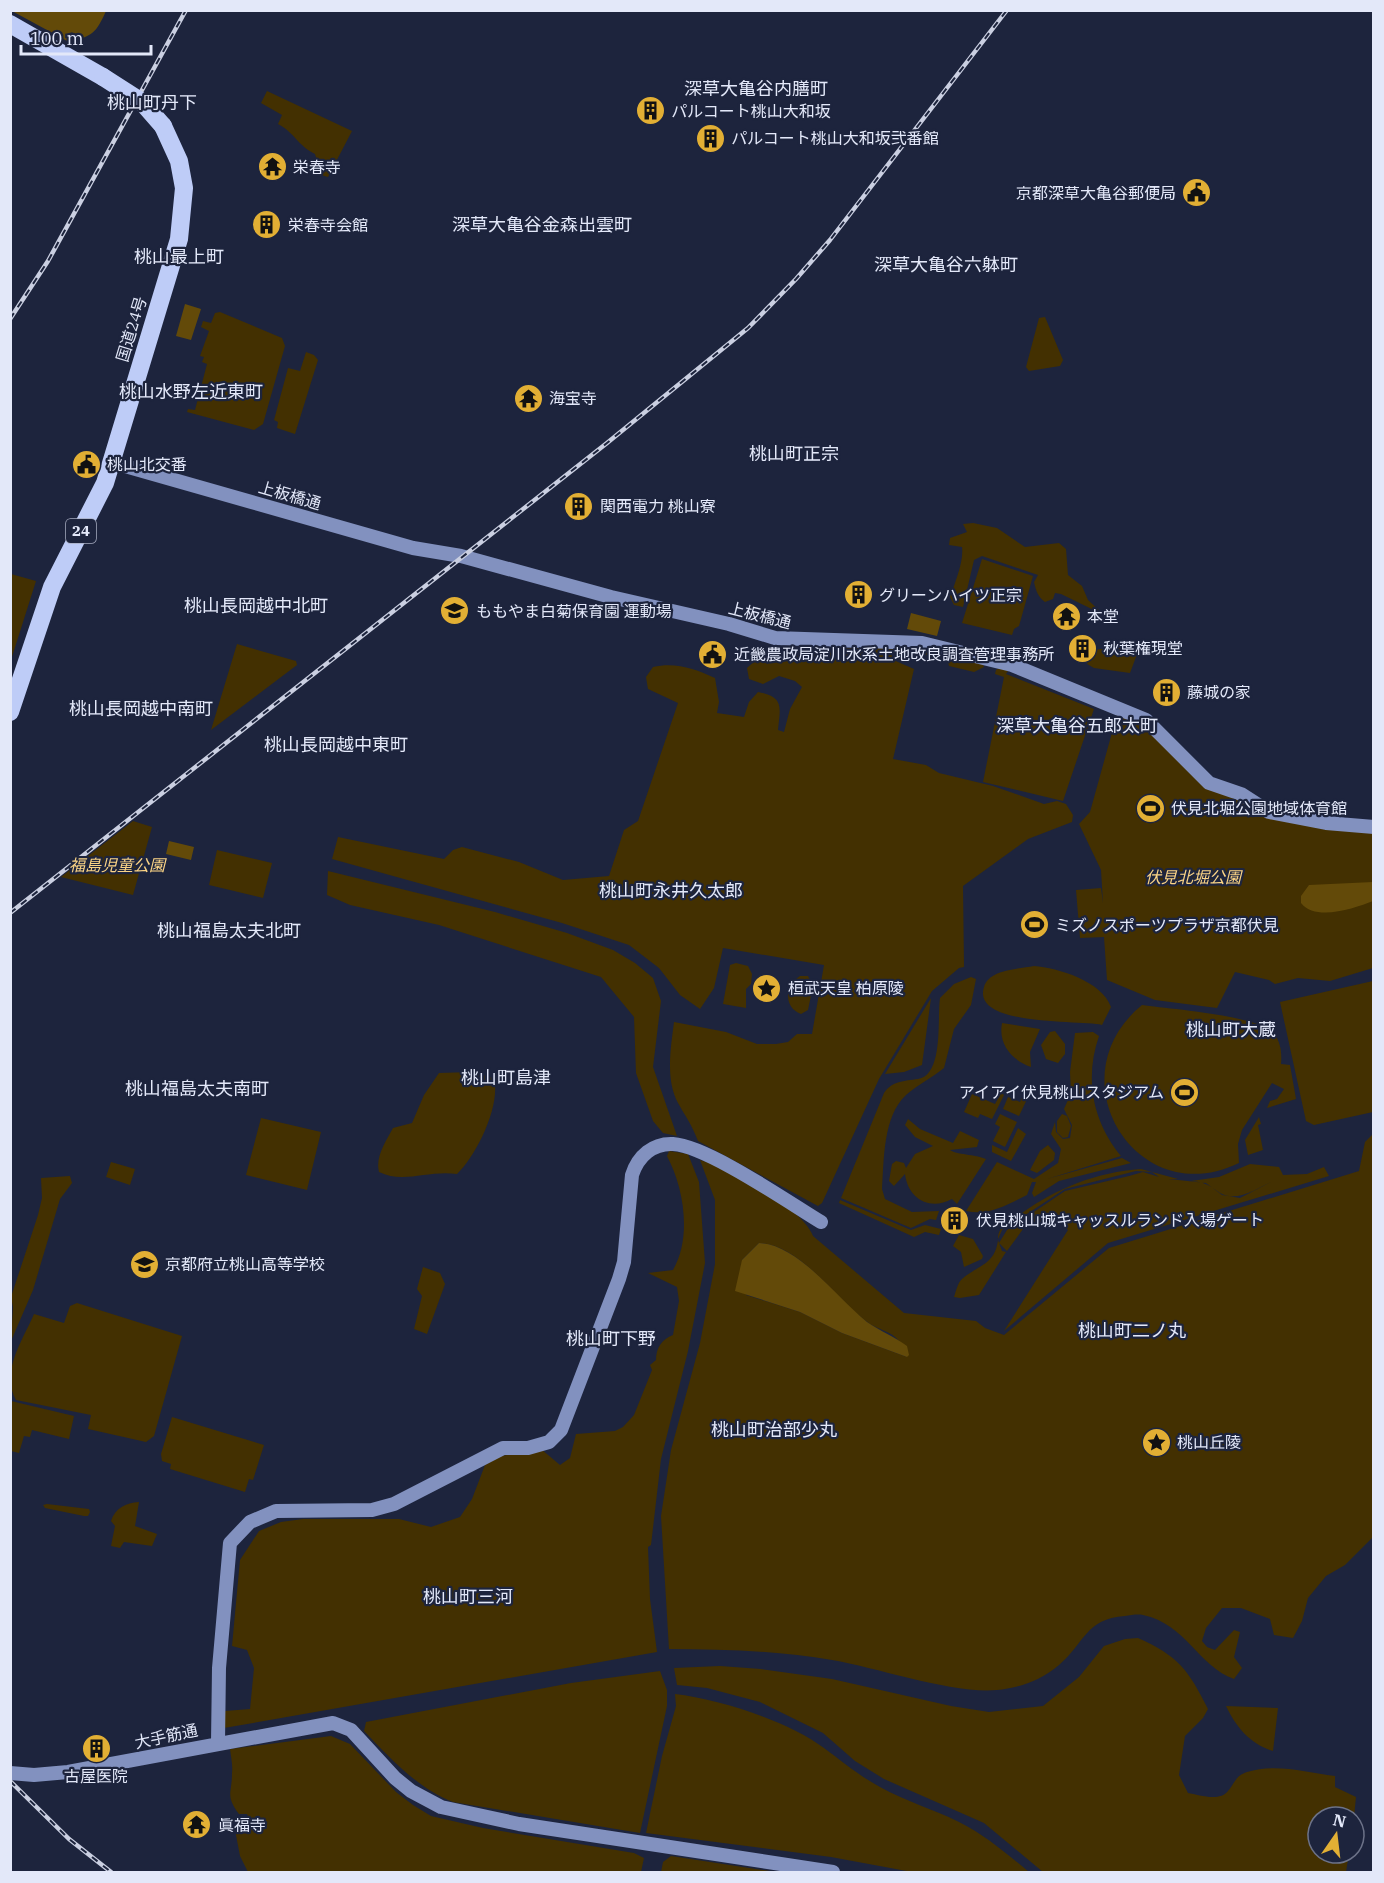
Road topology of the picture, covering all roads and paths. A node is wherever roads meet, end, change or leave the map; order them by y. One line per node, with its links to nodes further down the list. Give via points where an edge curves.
1 (10, 24): 2 (highway, 国道24号 / 24, bridge, via 142,102 163,126 182,174 182,223)
2 (111, 462): 3 (highway, 国道24号 / 24, via 96,505 52,587); 4 (street, 上板橋通, via 412,548 461,556 775,638 922,643 1012,665 1146,720 1209,783 1241,794 1269,812)
3 (10, 712)
4 (1374, 827)
5 (821, 1222): 6 (street, via 690,1148 670,1144 645,1153 632,1175 619,1279 561,1430 549,1442 528,1448 503,1448 394,1504 372,1510 276,1511 250,1522 233,1538 219,1668)
6 (218, 1742): 7 (street, 大手筋通, via 68,1772); 8 (street, 大手筋通, via 340,1724 351,1730 394,1778 411,1791 458,1812)
7 (10, 1773)
8 (833, 1872)

